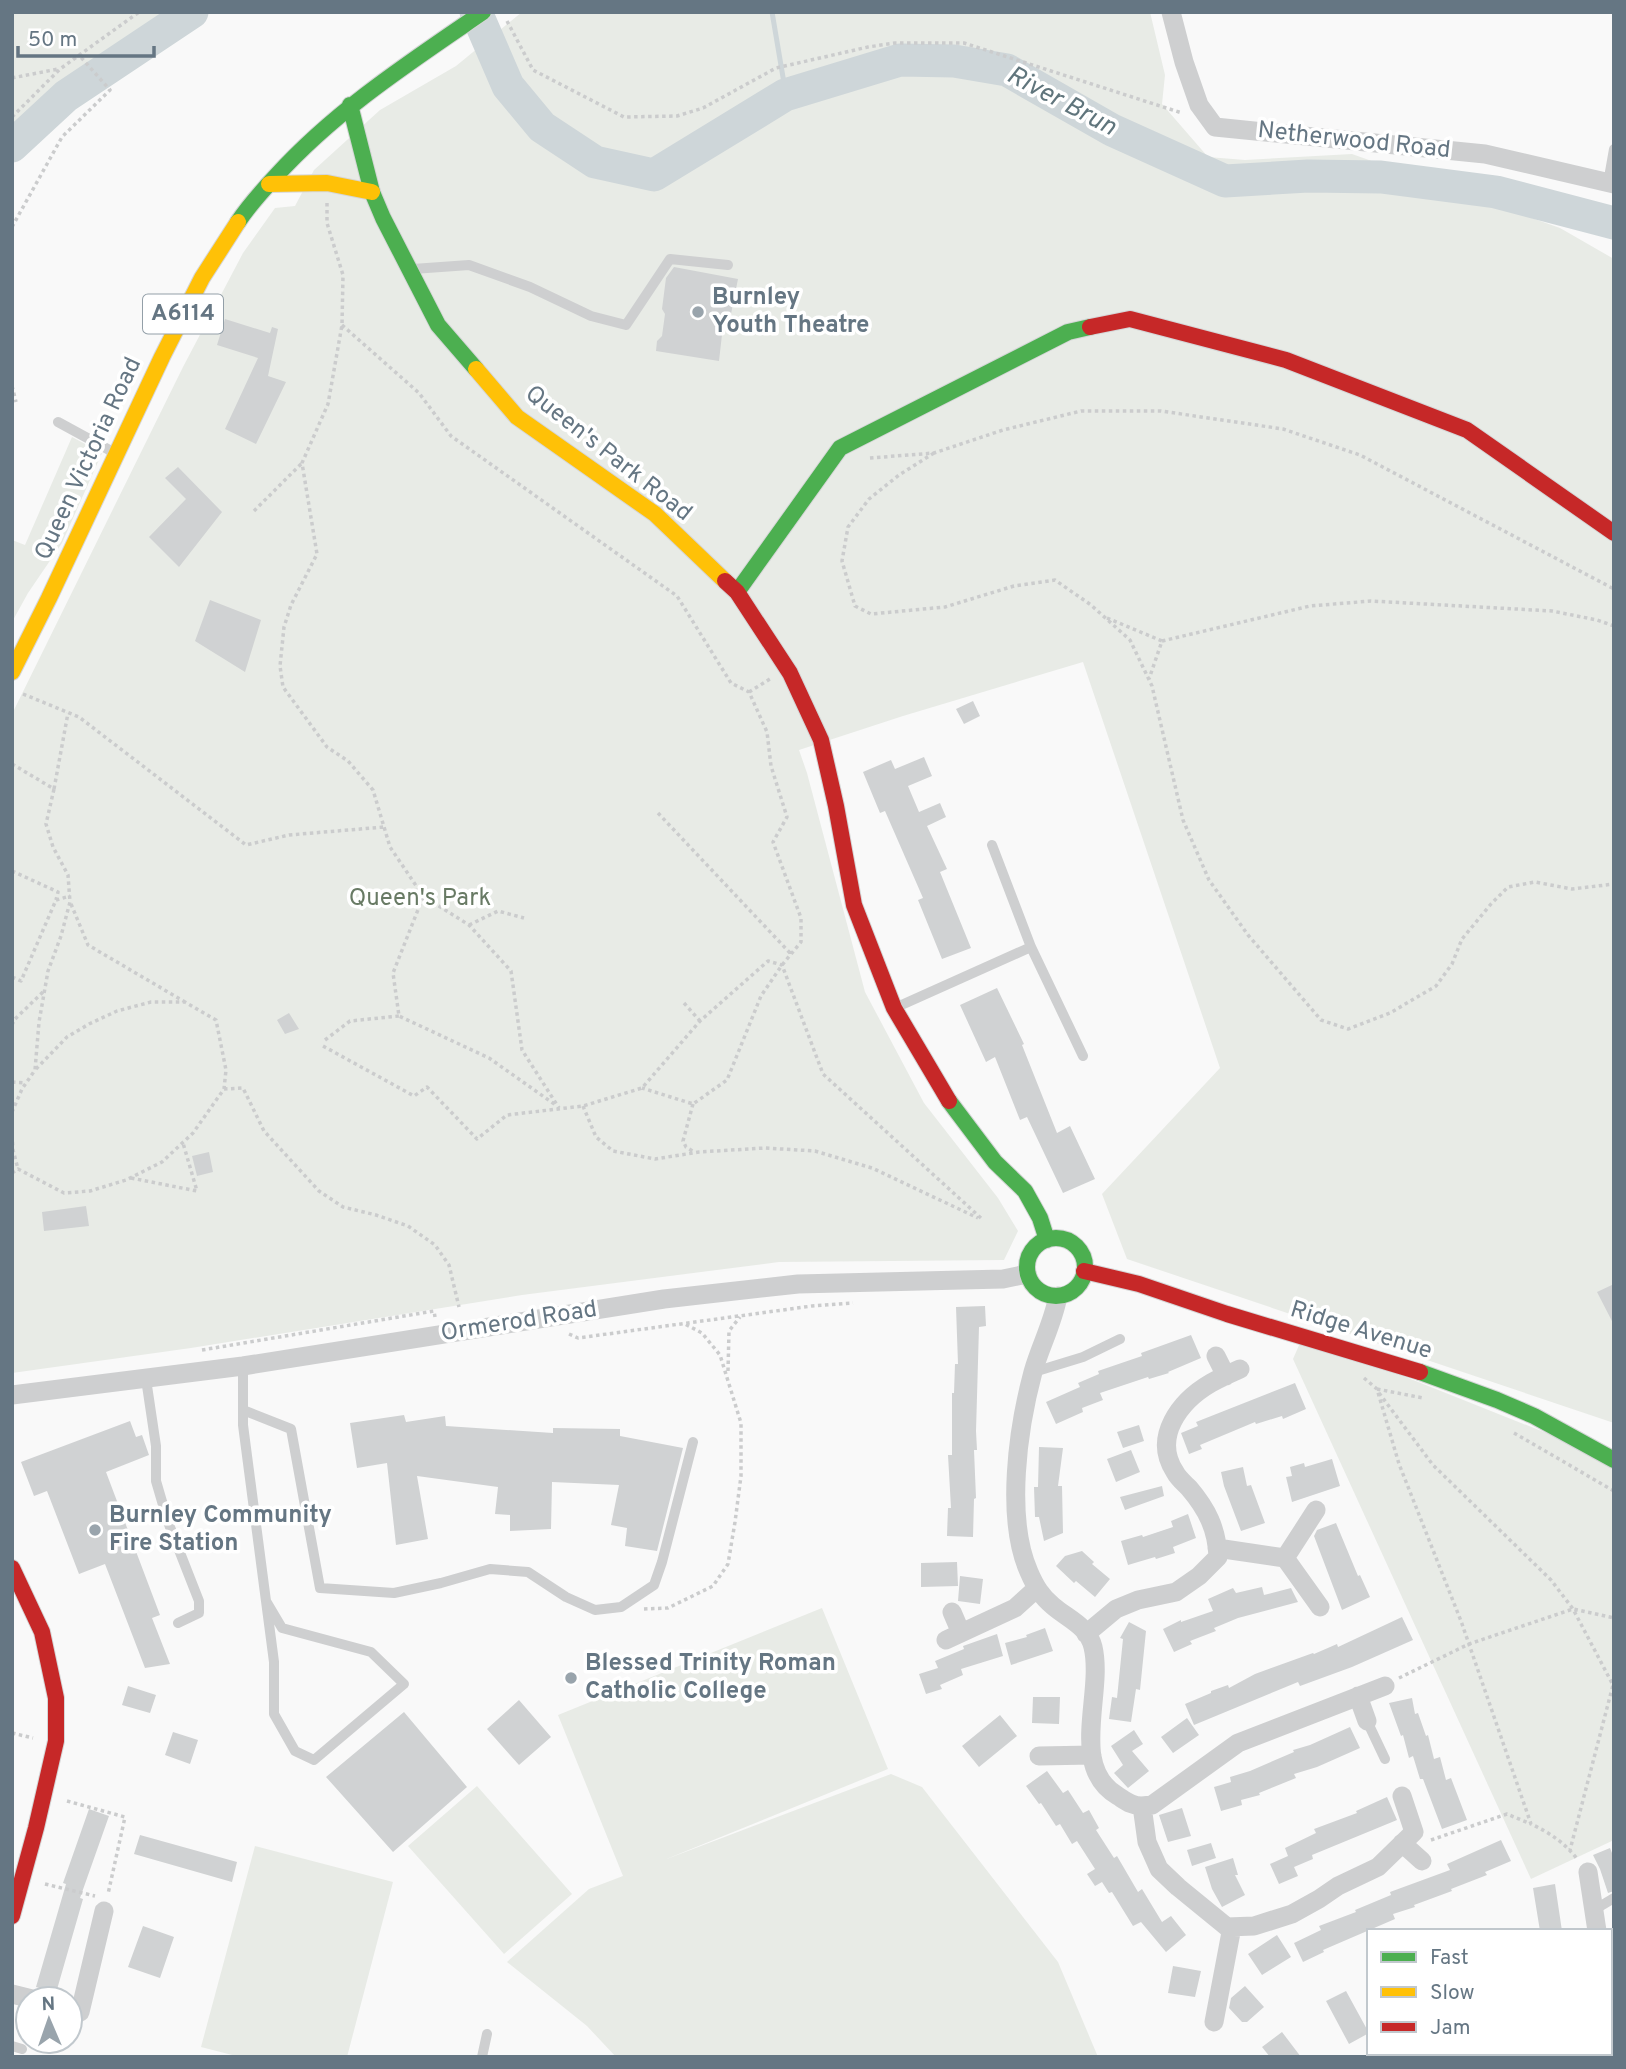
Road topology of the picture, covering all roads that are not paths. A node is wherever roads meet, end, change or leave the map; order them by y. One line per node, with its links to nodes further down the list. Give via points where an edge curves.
1 (483, 12): 3 (main road, Queen Victoria Road / A6114)
2 (1171, 12): 6 (street, Netherwood Road, via 1199,106 1215,127 1485,154)
3 (350, 105): 5 (main road, Queen Victoria Road / A6114, via 300,148); 7 (main road, Queen's Park Road)
4 (1614, 149): 6 (lane)
5 (269, 184): 7 (main road, via 327,183); 11 (main road, Queen Victoria Road / A6114, via 246,209 202,278)
6 (1611, 184)
7 (372, 192): 9 (main road, Queen's Park Road)
8 (728, 265): 9 (lane, via 670,259 626,325 591,316 469,265)
9 (409, 269): 13 (main road, Queen's Park Road, via 438,325 517,417 655,514)
10 (58, 422): 11 (lane)
11 (117, 454): 14 (main road, Queen Victoria Road / A6114)
12 (1614, 533): 13 (main road, via 1467,430 1286,360 1130,319 1068,332 840,448)
13 (737, 592): 17 (main road, Queen's Park Road, via 790,673 821,740 854,905)
14 (12, 672)
15 (992, 845): 16 (lane)
16 (1031, 947): 17 (lane); 18 (lane)
17 (894, 1008): 19 (main road, Queen's Park Road, via 951,1107 995,1162 1026,1191)
18 (1083, 1056)
19 (1047, 1240): 20 (main road, via 1056,1238 1074,1245 1084,1261); 21 (main road, via 1028,1257)
20 (1084, 1271): 22 (main road, via 1076,1288); 31 (main road, Ridge Avenue, via 1129,1280 1464,1387 1536,1417)
21 (1027, 1274): 22 (main road, via 1042,1293); 25 (street, Ormerod Road, via 1003,1279 798,1284 664,1299)
22 (1058, 1296): 26 (street)
23 (1120, 1339): 26 (lane, via 1083,1357)
24 (1216, 1356): 33 (street, via 1233,1372 1210,1384 1181,1409 1166,1436 1167,1458 1206,1511)
25 (243, 1366): 27 (street, Ormerod Road); 29 (lane)
26 (1033, 1372): 36 (street, via 1019,1448 1016,1502 1019,1544)
27 (146, 1379): 28 (street, Ormerod Road); 40 (lane, via 156,1481 199,1601 199,1613)
28 (12, 1395)
29 (243, 1410): 30 (lane, via 291,1429 320,1588 394,1593 490,1569 528,1572 595,1610 621,1607 654,1585); 37 (lane)
30 (693, 1442)
31 (1614, 1460)
32 (1316, 1510): 34 (street)
33 (1217, 1548): 34 (street); 41 (street, via 1217,1556 1199,1576 1176,1592 1115,1609)
34 (1285, 1558): 38 (street)
35 (12, 1568): 56 (main road, via 42,1632 56,1698 56,1741)
36 (1036, 1589): 39 (street, via 1014,1608 953,1637); 41 (street)
37 (266, 1601): 37 (lane, via 282,1628 371,1652 404,1684 314,1760 295,1751 274,1714 274,1662)
38 (1320, 1607)
39 (952, 1612)
40 (178, 1623)
41 (1086, 1634): 45 (street, via 1093,1644 1097,1674)
42 (1385, 1686): 43 (street)
43 (1358, 1696): 44 (street); 49 (street, via 1238,1742 1152,1805)
44 (1367, 1721): 47 (lane)
45 (1092, 1755): 46 (street); 49 (street, via 1094,1772 1108,1791)
46 (1039, 1756)
47 (1385, 1759)
48 (1402, 1796): 50 (street)
49 (1142, 1806): 57 (street, via 1147,1842 1159,1869)
50 (1408, 1838): 51 (street); 57 (street, via 1378,1867 1292,1914 1254,1927)
51 (1422, 1861)
52 (1588, 1872): 55 (street)
53 (1614, 1898): 55 (lane)
54 (106, 1905): 59 (street)
55 (1594, 1910): 58 (street)
56 (12, 1916)
57 (1232, 1927): 60 (street)
58 (1597, 1929)
59 (84, 1996)
60 (1214, 2022)
61 (487, 2034): 62 (lane)
62 (482, 2057)

